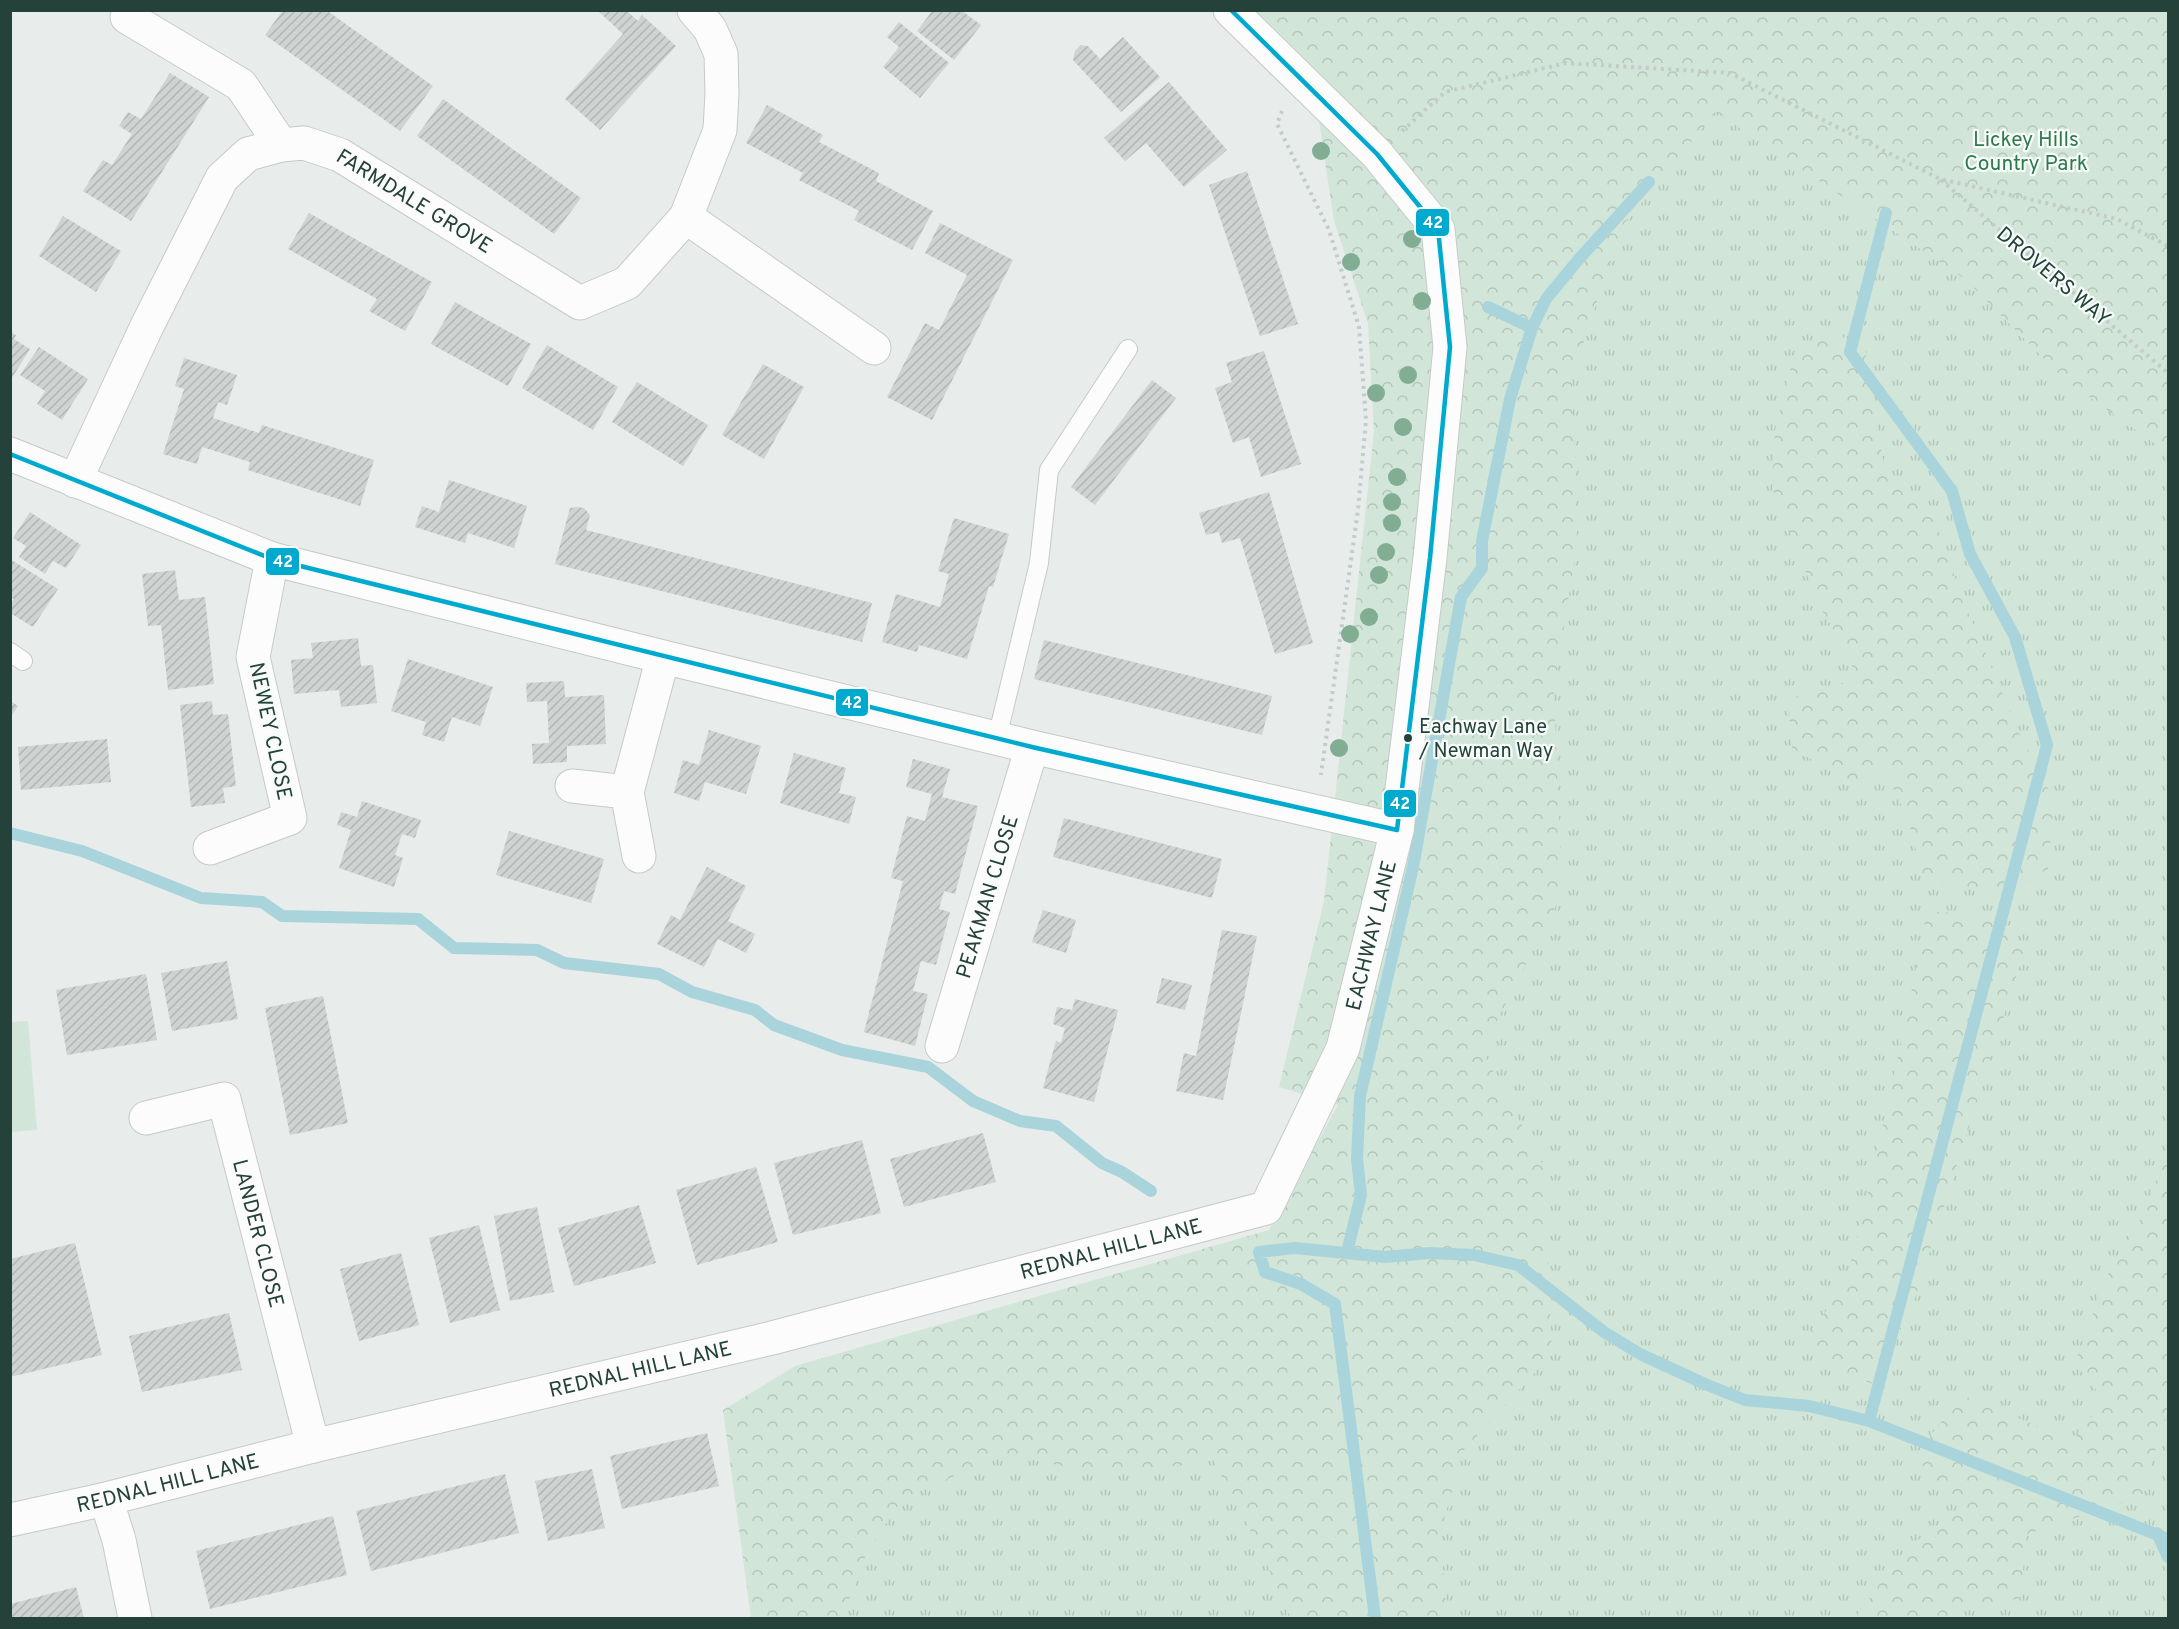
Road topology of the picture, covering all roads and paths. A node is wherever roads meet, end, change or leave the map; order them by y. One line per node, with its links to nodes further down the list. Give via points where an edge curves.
1 (694, 10): 8 (street, FARMDALE GROVE, via 711,29 721,54 722,93 720,130)
2 (1230, 10): 4 (street, EACHWAY LANE)
3 (127, 17): 5 (street, via 241,85)
4 (1297, 75): 6 (street, EACHWAY LANE); 21 (path, via 1276,124 1329,230 1359,327 1366,420 1358,510)
5 (281, 145): 8 (street, FARMDALE GROVE, via 304,143 340,155 580,303 627,283); 14 (street, FARMDALE GROVE, via 248,154 222,178)
6 (1377, 154): 7 (path, via 1445,92 1566,63 1730,73); 22 (street, EACHWAY LANE, via 1438,229 1450,347 1430,558)
7 (1940, 180): 9 (path, via 2117,219); 12 (path, DROVERS WAY)
8 (686, 217): 10 (street)
9 (2169, 246)
10 (874, 348)
11 (1128, 349): 17 (lane, via 1049,470 1039,563)
12 (2169, 373)
13 (10, 454): 14 (street)
14 (75, 481): 15 (street)
15 (272, 559): 16 (street); 23 (street, NEWEY CLOSE, via 253,657 290,818)
16 (663, 657): 17 (street); 20 (street)
17 (997, 738): 18 (street)
18 (1032, 747): 21 (street); 25 (street, PEAKMAN CLOSE)
19 (572, 786): 20 (street)
20 (627, 792): 24 (street)
21 (1316, 811): 22 (street)
22 (1397, 830): 27 (street, EACHWAY LANE, via 1343,1048)
23 (210, 848)
24 (639, 856)
25 (942, 1046)
26 (146, 1118): 28 (street, LANDER CLOSE, via 224,1100)
27 (1266, 1208): 28 (street, REDNAL HILL LANE, via 772,1338)
28 (313, 1446): 29 (street, REDNAL HILL LANE)
29 (106, 1499): 30 (street, REDNAL HILL LANE); 31 (street)
30 (10, 1521)
31 (135, 1618)

